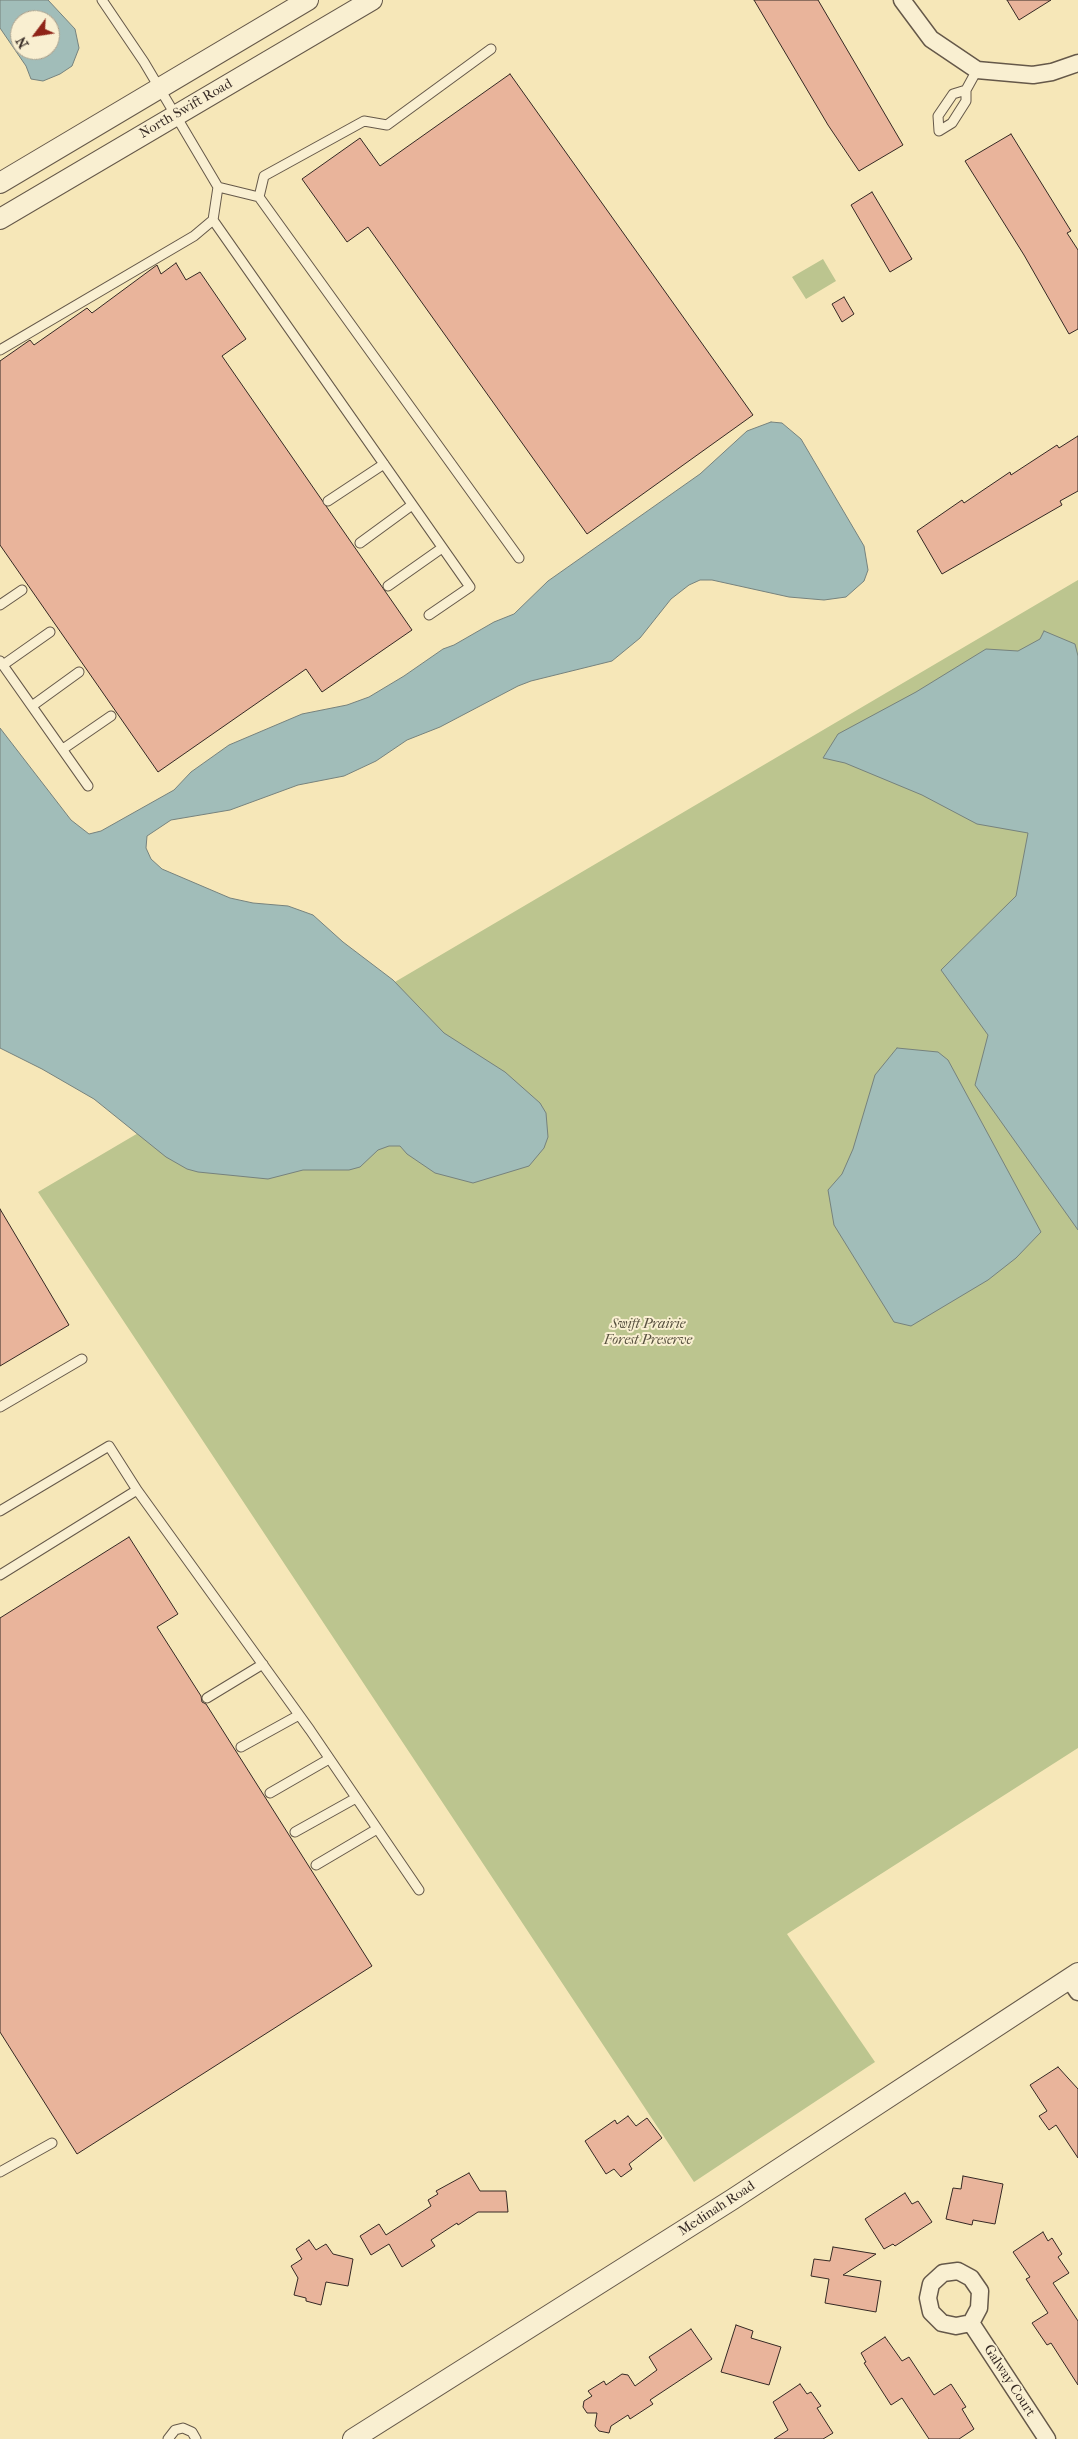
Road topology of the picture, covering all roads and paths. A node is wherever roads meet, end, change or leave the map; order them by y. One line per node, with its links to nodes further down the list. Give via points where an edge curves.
1 (102, 0): 8 (lane)
2 (308, 0): 8 (street)
3 (372, 0): 10 (street, North Swift Road)
4 (902, 0): 7 (street, via 931,39)
5 (491, 49): 13 (lane, via 387,125 364,121 264,176)
6 (1078, 63): 7 (street, via 1033,75)
7 (977, 70): 9 (lane)
8 (159, 88): 10 (lane); 11 (street)
9 (966, 90)
10 (176, 115): 12 (lane); 14 (street, North Swift Road)
11 (0, 183)
12 (218, 187): 13 (lane); 15 (lane)
13 (259, 196): 22 (lane)
14 (0, 219)
15 (213, 220): 16 (lane, via 194,236); 17 (lane)
16 (0, 350)
17 (384, 464): 18 (lane); 19 (lane)
18 (328, 501)
19 (412, 505): 20 (lane); 21 (lane)
20 (360, 543)
21 (442, 548): 23 (lane); 26 (lane, via 470,587)
22 (519, 558)
23 (388, 586)
24 (22, 590): 25 (lane)
25 (0, 605)
26 (429, 614)
27 (50, 632): 28 (lane)
28 (2, 663): 30 (lane)
29 (80, 672): 30 (lane)
30 (32, 706): 32 (lane)
31 (111, 716): 32 (lane)
32 (63, 749): 33 (lane)
33 (88, 786)
34 (82, 1359): 35 (lane)
35 (0, 1407)
36 (137, 1490): 37 (lane, via 109,1446); 38 (lane); 39 (lane)
37 (0, 1511)
38 (0, 1575)
39 (263, 1664): 40 (lane); 41 (lane)
40 (207, 1698)
41 (299, 1715): 42 (lane); 43 (lane)
42 (241, 1748)
43 (329, 1758): 44 (lane); 45 (lane)
44 (270, 1792)
45 (356, 1798): 46 (lane); 47 (lane)
46 (377, 1829): 48 (lane); 49 (lane)
47 (295, 1832)
48 (316, 1866)
49 (419, 1890)
50 (1075, 1982): 56 (street, Medinah Road)
51 (52, 2143): 52 (lane)
52 (0, 2172)
53 (971, 2323): 57 (street, Galway Court)
54 (168, 2439): 55 (lane, via 175,2430 183,2428 192,2432)
55 (196, 2439)
56 (353, 2439)
57 (1047, 2439)

